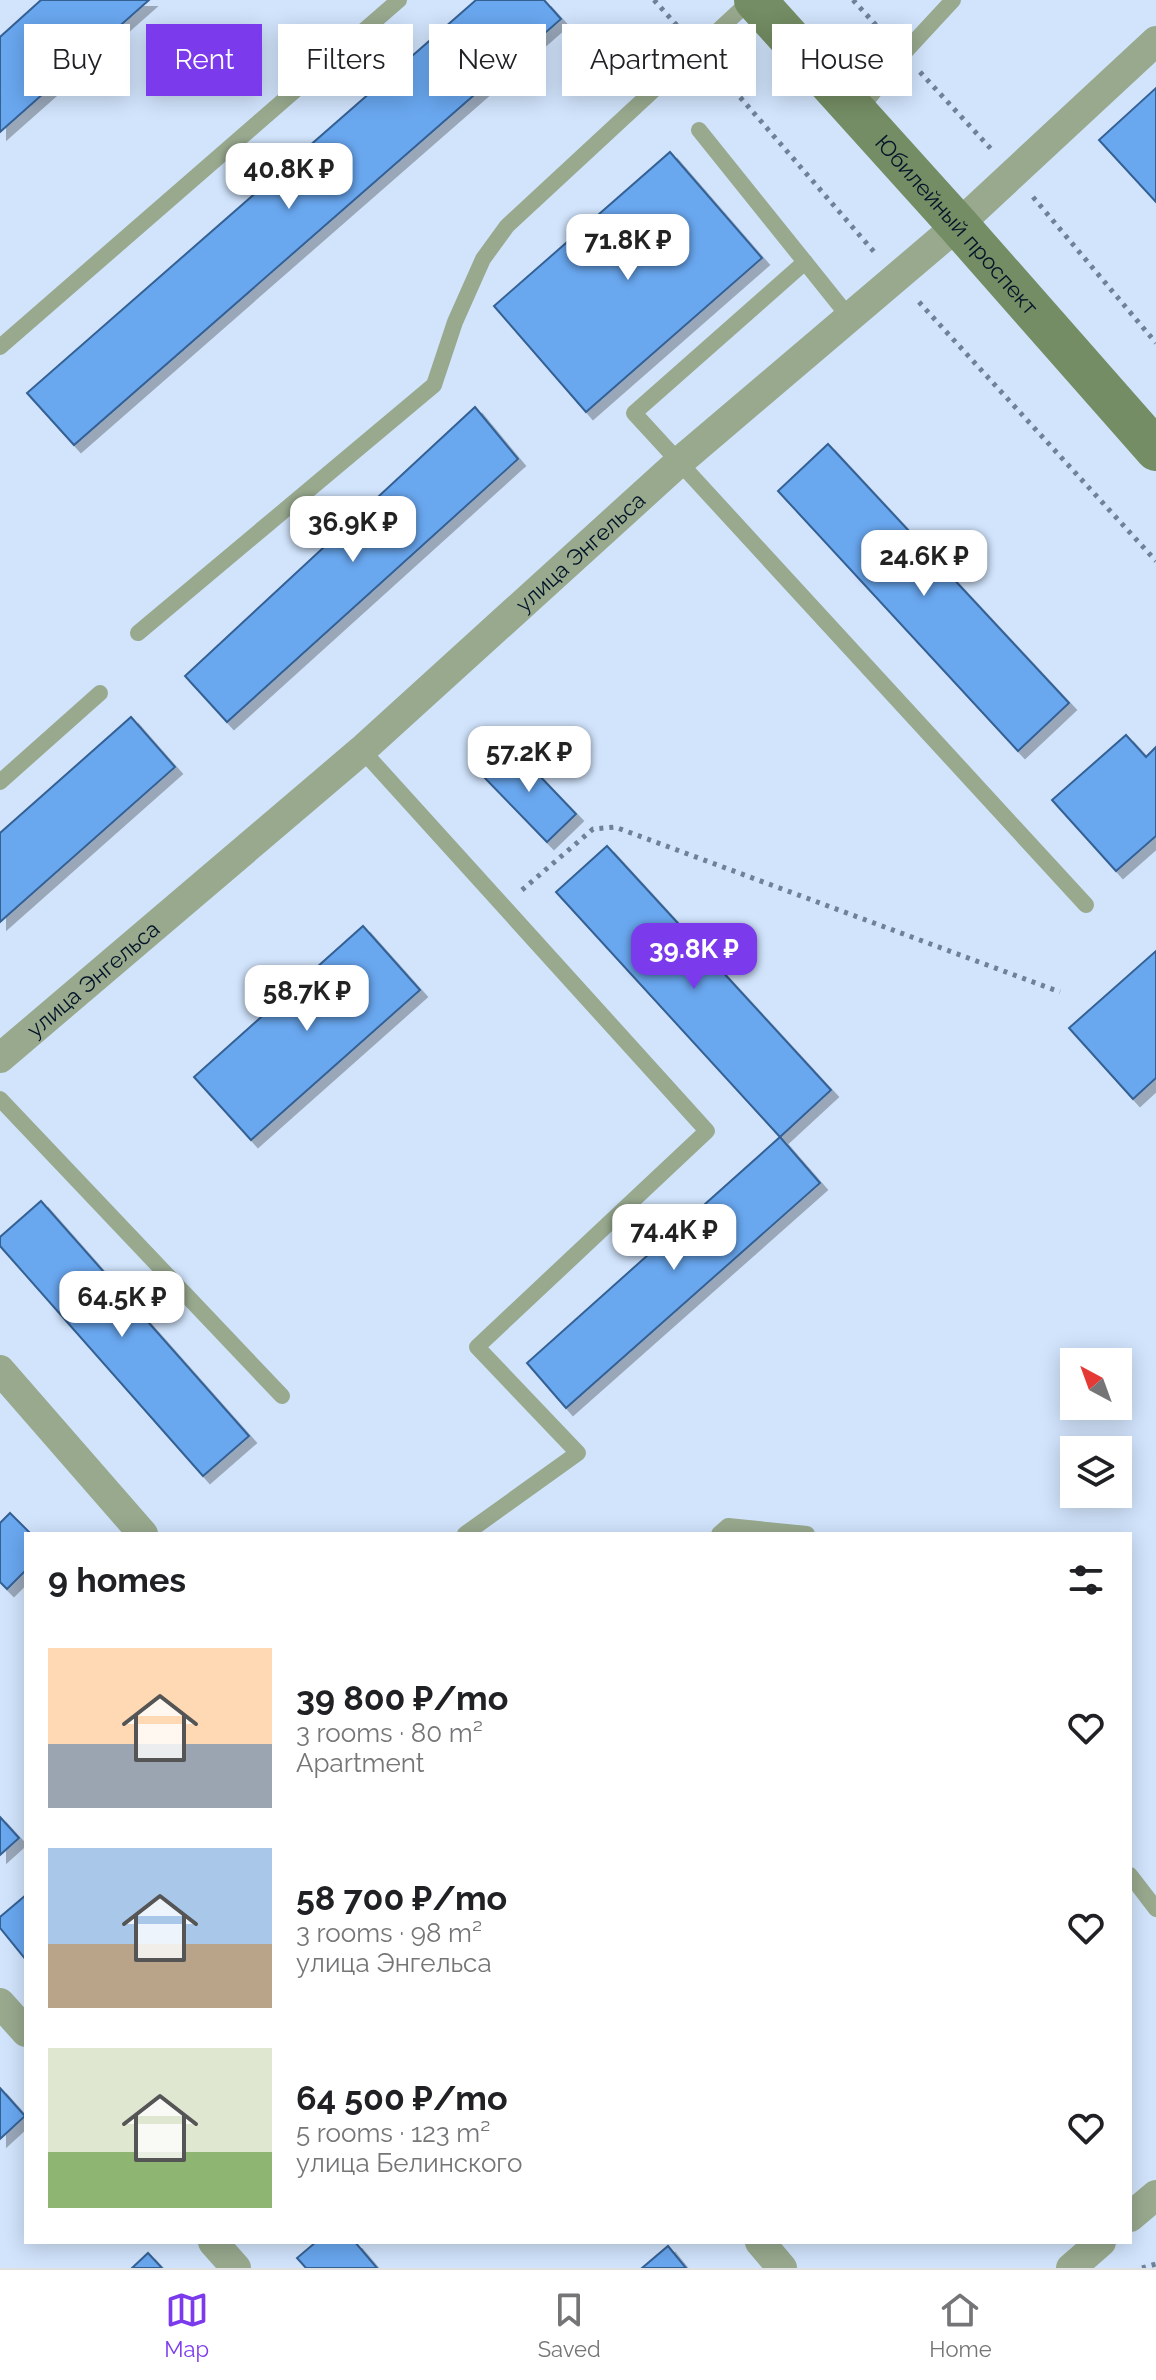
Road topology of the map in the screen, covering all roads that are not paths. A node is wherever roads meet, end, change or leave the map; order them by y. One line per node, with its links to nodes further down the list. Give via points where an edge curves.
1 (399, 0): 10 (lane)
2 (753, 0): 5 (main road, Юбилейный проспект); 13 (lane, via 507,226 483,259 434,385)
3 (945, 3): 5 (lane)
4 (1156, 41): 7 (street, улица Энгельса)
5 (857, 113): 7 (main road, Юбилейный проспект)
6 (699, 130): 8 (lane)
7 (958, 225): 9 (street, улица Энгельса); 11 (main road, Юбилейный проспект)
8 (805, 262): 9 (lane); 12 (lane, via 634,413)
9 (849, 317): 12 (street, улица Энгельса)
10 (0, 347)
11 (1156, 450)
12 (678, 463): 15 (street, улица Энгельса); 17 (lane)
13 (138, 633)
14 (100, 693): 16 (lane)
15 (362, 750): 18 (street, улица Энгельса); 23 (lane, via 707,1131 477,1347 578,1453)
16 (0, 782)
17 (1086, 905)
18 (0, 1058)
19 (0, 1099): 21 (lane)
20 (0, 1370): 22 (street)
21 (282, 1396)
22 (141, 1532)
23 (468, 1532)
24 (721, 1532): 25 (lane, via 728,1526)
25 (787, 1532)
26 (1132, 1878): 27 (lane)
27 (1156, 1909)
28 (0, 2003): 29 (street)
29 (24, 2030)
30 (1156, 2195): 31 (street)
31 (1132, 2215)
32 (215, 2244): 35 (street)
33 (762, 2244): 36 (street)
34 (1099, 2244): 37 (street)
35 (236, 2268)
36 (782, 2268)
37 (1071, 2268)

